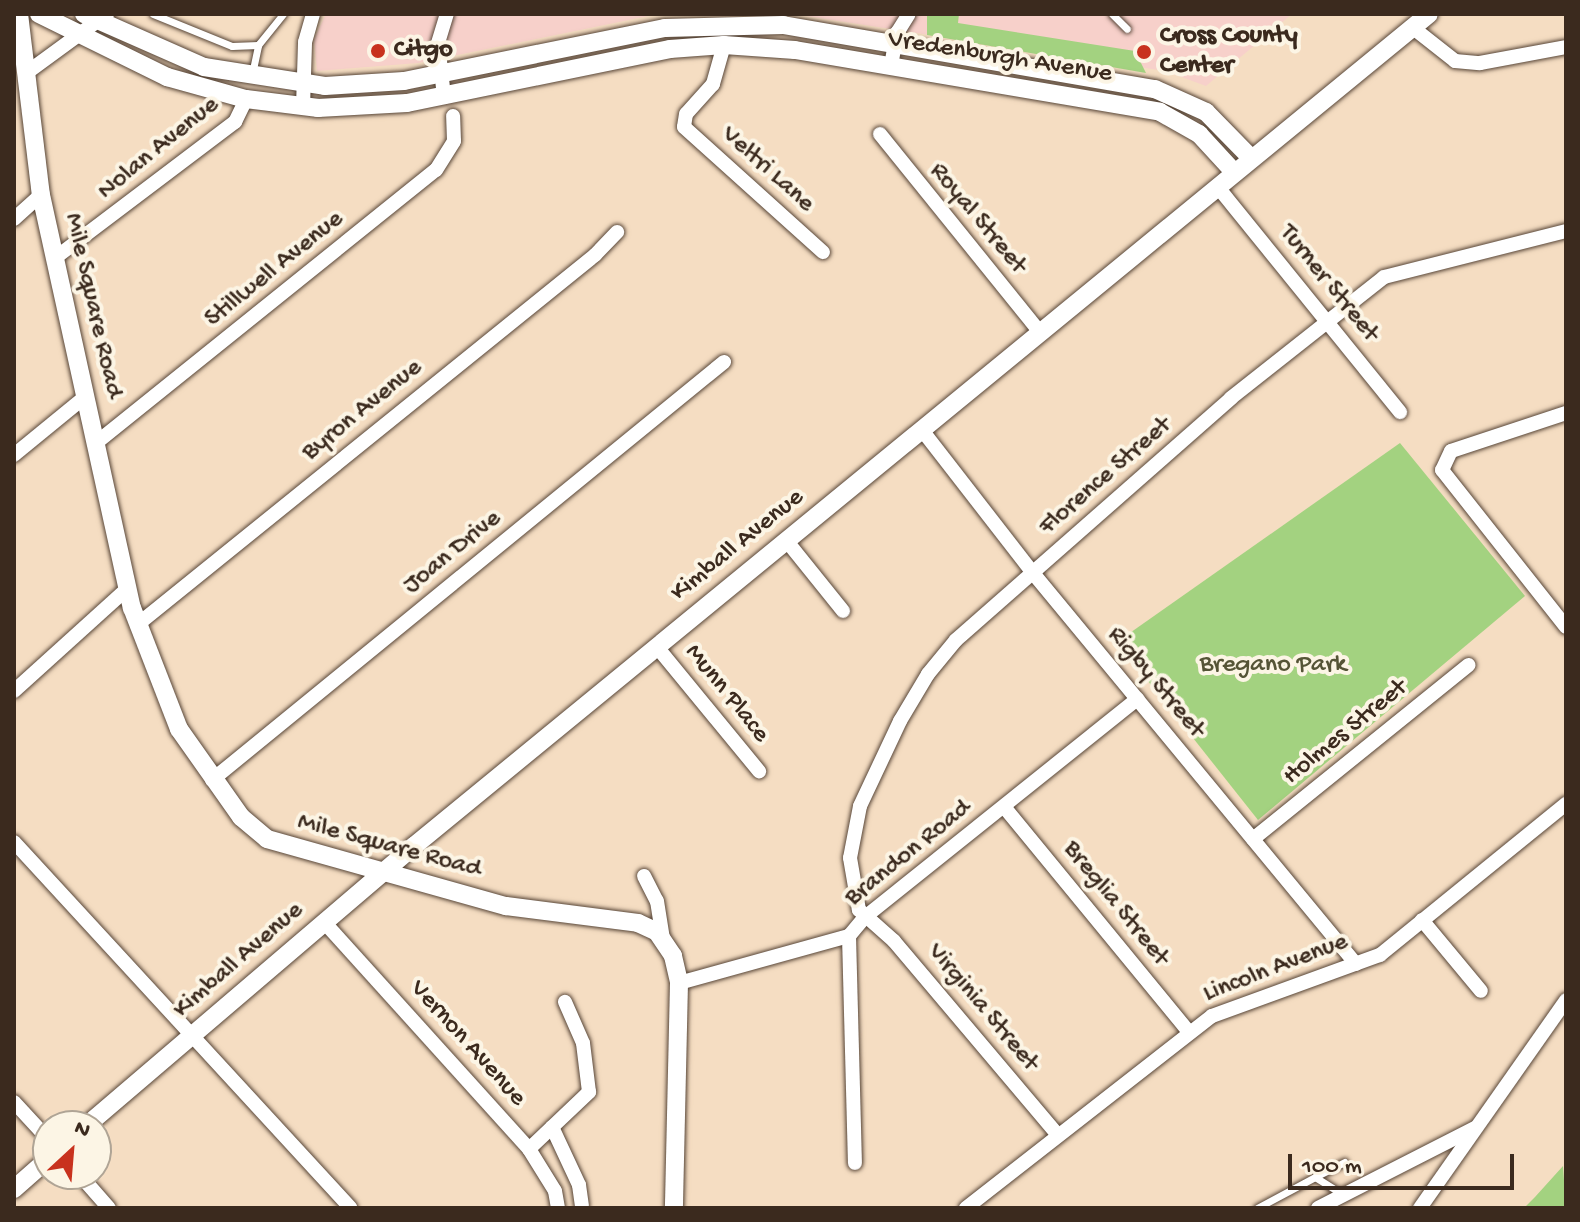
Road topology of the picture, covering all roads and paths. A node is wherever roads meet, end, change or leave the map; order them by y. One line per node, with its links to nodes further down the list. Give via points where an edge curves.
1 (16, 14): 19 (street, Mile Square Road)
2 (39, 14): 13 (street, Vredenburgh Avenue)
3 (153, 14): 15 (lane, via 220,43)
4 (283, 14): 15 (lane)
5 (313, 14): 23 (street)
6 (447, 14): 20 (street, via 438,43)
7 (909, 14): 14 (street)
8 (1112, 14): 12 (lane)
9 (1429, 14): 11 (street, Kimball Avenue)
10 (96, 16): 13 (street); 21 (street, Vredenburgh Avenue, via 170,55)
11 (1412, 27): 17 (street, via 1455,61 1480,63); 30 (street, Kimball Avenue)
12 (1127, 29)
13 (76, 34): 19 (street); 25 (street, Vredenburgh Avenue, via 167,77)
14 (895, 44): 18 (street); 20 (street, Vredenburgh Avenue, via 783,25 704,24); 22 (street, Vredenburgh Avenue)
15 (258, 45): 21 (lane)
16 (724, 45): 18 (street, Vredenburgh Avenue); 24 (street, Vredenburgh Avenue, via 632,55); 37 (street, Veltri Lane, via 713,84 682,121)
17 (1566, 47)
18 (891, 66): 26 (street, Vredenburgh Avenue)
19 (25, 74): 33 (street, Mile Square Road)
20 (440, 74): 23 (street, Vredenburgh Avenue, via 362,85); 24 (street)
21 (251, 77): 23 (street, Vredenburgh Avenue)
22 (1125, 83): 26 (street); 30 (street, Vredenburgh Avenue, via 1194,104 1227,129)
23 (304, 85): 27 (street)
24 (444, 97): 27 (street, Vredenburgh Avenue, via 374,107)
25 (246, 99): 27 (street, Vredenburgh Avenue); 38 (street, Nolan Avenue, via 235,122)
26 (1121, 104): 31 (street, Vredenburgh Avenue, via 1181,122)
27 (303, 107)
28 (453, 116): 46 (street, Stillwell Avenue, via 454,141 436,170)
29 (880, 134): 40 (street, Royal Street)
30 (1251, 158): 31 (street, Kimball Avenue)
31 (1234, 172): 32 (street, Kimball Avenue)
32 (1217, 186): 39 (street, Turner Street); 40 (street, Kimball Avenue)
33 (41, 195): 34 (street); 38 (street, Mile Square Road)
34 (14, 219)
35 (1566, 231): 39 (street, Florence Street, via 1384,277)
36 (617, 232): 52 (street, Byron Avenue)
37 (823, 252)
38 (55, 258): 42 (street, Mile Square Road)
39 (1327, 322): 43 (street, Turner Street); 49 (street, Florence Street, via 1231,398)
40 (1040, 332): 45 (street, Kimball Avenue)
41 (724, 362): 59 (street, Joan Drive)
42 (86, 396): 46 (street, Mile Square Road); 47 (street)
43 (1400, 412)
44 (1566, 413): 53 (street, via 1451,451 1442,470)
45 (922, 430): 48 (street, Kimball Avenue); 49 (street, Rigby Street)
46 (96, 443): 50 (street, Mile Square Road)
47 (14, 455)
48 (786, 540): 51 (street); 54 (street, Kimball Avenue)
49 (1033, 573): 57 (street, Rigby Street); 66 (street, Florence Street, via 956,640 928,674 872,776 850,858 851,885)
50 (128, 588): 52 (street, Mile Square Road); 56 (street)
51 (843, 611)
52 (137, 625): 59 (street, Mile Square Road, via 172,715)
53 (1566, 627)
54 (657, 647): 58 (street, Munn Place); 64 (street, Kimball Avenue)
55 (1469, 665): 62 (street, Holmes Street)
56 (14, 691)
57 (1137, 699): 61 (street, Brandon Road); 62 (street, Rigby Street)
58 (759, 771)
59 (212, 780): 64 (street, Mile Square Road, via 260,836)
60 (1566, 804): 67 (street, Lincoln Avenue)
61 (1005, 808): 66 (street, Brandon Road); 76 (street, Breglia Street)
62 (1253, 839): 71 (street, Rigby Street)
63 (14, 842): 77 (street)
64 (383, 872): 68 (street, Kimball Avenue); 70 (street, Mile Square Road, via 522,910 638,923)
65 (644, 876): 70 (street, via 657,901)
66 (865, 917): 69 (street, Brandon Road); 83 (street, Virginia Street, via 894,941)
67 (1422, 920): 71 (street, Lincoln Avenue, via 1380,955); 73 (street)
68 (324, 922): 77 (street, Kimball Avenue); 84 (street, Vernon Avenue)
69 (849, 936): 72 (street, Brandon Road); 86 (street)
70 (663, 937): 72 (street)
71 (1356, 964): 76 (street, Lincoln Avenue, via 1239,1004)
72 (679, 983): 96 (street)
73 (1481, 991)
74 (1566, 1000): 82 (street)
75 (565, 1002): 81 (street, via 583,1043 589,1092)
76 (1189, 1032): 83 (street, Lincoln Avenue)
77 (193, 1034): 79 (street, Kimball Avenue); 94 (street)
78 (14, 1102): 80 (street)
79 (105, 1110)
80 (32, 1122)
81 (552, 1127): 84 (street); 92 (street, via 579,1185)
82 (1476, 1127): 91 (street); 100 (street)
83 (1057, 1134): 97 (street, Lincoln Avenue)
84 (529, 1149): 95 (street, Vernon Avenue, via 555,1191)
85 (1344, 1162): 88 (lane)
86 (855, 1163)
87 (32, 1173): 89 (street)
88 (1315, 1177): 91 (lane); 98 (lane)
89 (14, 1189)
90 (93, 1190): 93 (street)
91 (1344, 1195): 99 (street)
92 (582, 1206)
93 (109, 1208)
94 (350, 1208)
95 (558, 1208)
96 (674, 1208)
97 (966, 1208)
98 (1257, 1208)
99 (1318, 1208)
100 (1420, 1208)

